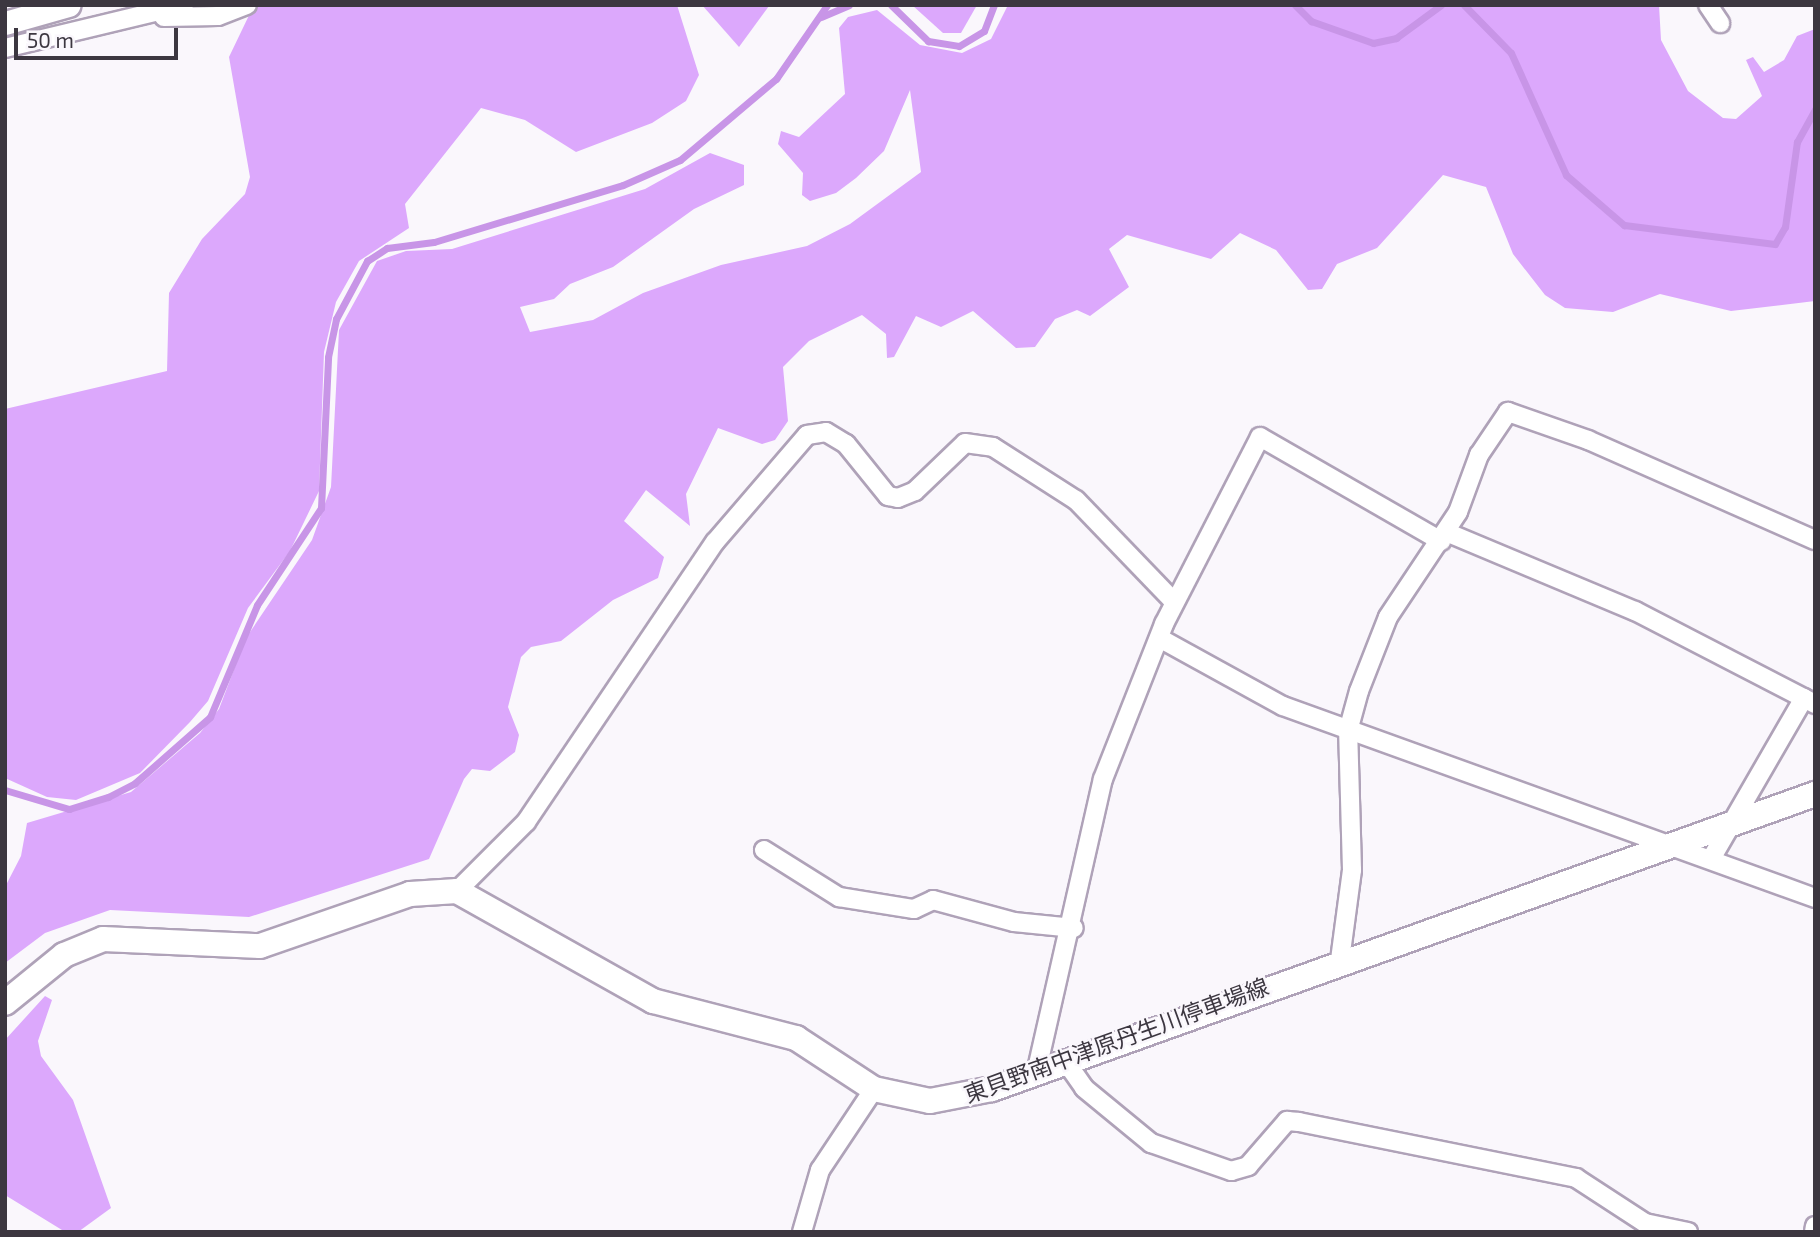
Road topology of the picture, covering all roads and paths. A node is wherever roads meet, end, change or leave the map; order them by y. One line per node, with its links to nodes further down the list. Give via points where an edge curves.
1 (68, 5): 6 (street)
2 (184, 5): 5 (street)
3 (247, 5): 5 (street, via 218,16)
4 (1708, 5): 7 (street)
5 (144, 18): 8 (street)
6 (5, 23)
7 (1720, 23)
8 (5, 48)
9 (1443, 536): 10 (street, via 1479,455 1508,412 1588,440); 11 (street, via 1260,437); 13 (street, via 1635,611); 14 (street, via 1388,617)
10 (1815, 540)
11 (1174, 602): 12 (street); 20 (street, via 1076,500 993,447 965,443 915,491 898,498 888,496 846,444 826,432 807,435 715,542 526,822)
12 (1161, 639): 14 (street, via 1253,691); 22 (street, via 1096,803)
13 (1809, 701): 16 (street)
14 (1348, 731): 17 (street); 23 (street, via 1352,870)
15 (1815, 794): 16 (main road, 東貝野南中津原丹生川停車場線)
16 (1737, 821): 17 (main road, 東貝野南中津原丹生川停車場線); 19 (street)
17 (1669, 844): 19 (street); 23 (main road, 東貝野南中津原丹生川停車場線)
18 (764, 850): 22 (street, via 839,897 914,909 933,900 1014,922)
19 (1711, 859): 21 (street)
20 (457, 891): 24 (main road, via 410,894 260,946 103,939 64,955); 27 (main road, 東貝野南中津原丹生川停車場線, via 653,1001 796,1038)
21 (1815, 898)
22 (1073, 928): 26 (street)
23 (1340, 960): 25 (main road, 東貝野南中津原丹生川停車場線)
24 (5, 1003)
25 (1064, 1059): 26 (main road, 東貝野南中津原丹生川停車場線); 30 (street, via 1084,1088 1135,1132 1176,1154 1231,1171 1248,1166 1287,1121 1300,1122 1576,1178 1645,1223)
26 (1037, 1069): 27 (main road, 東貝野南中津原丹生川停車場線, via 992,1089 930,1101)
27 (874, 1089): 29 (street, via 820,1170)
28 (1815, 1226): 31 (street)
29 (802, 1232)
30 (1688, 1232)
31 (1814, 1232)

